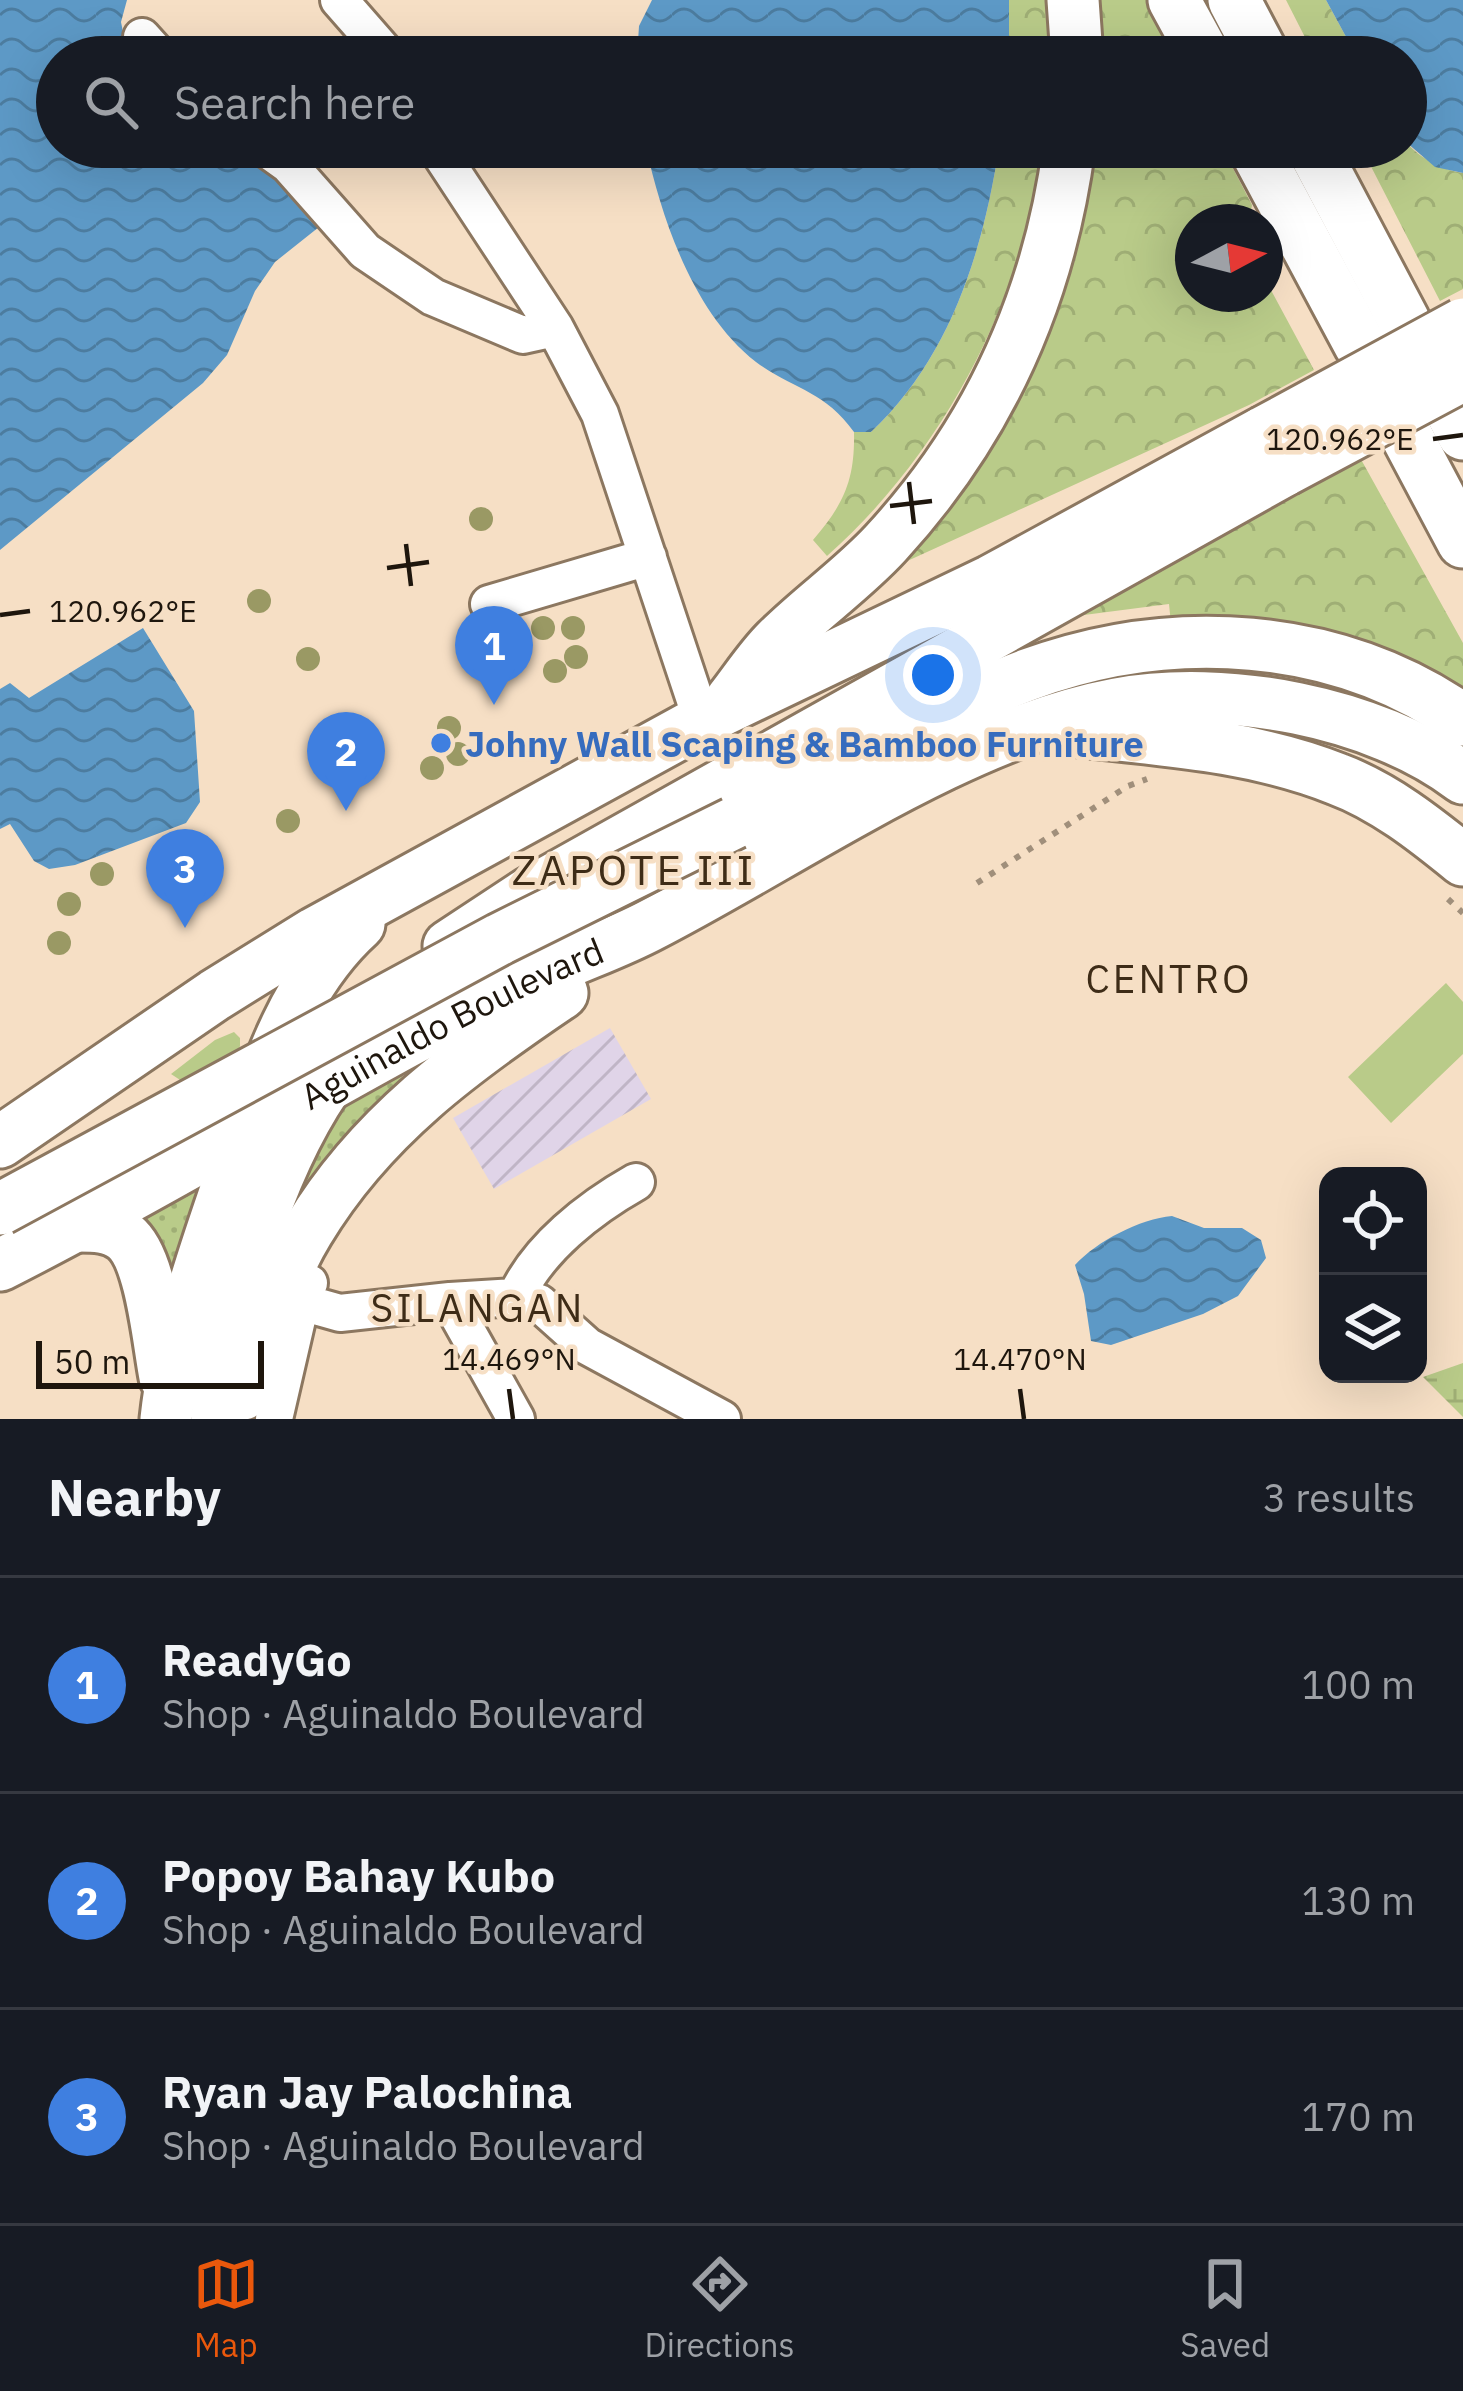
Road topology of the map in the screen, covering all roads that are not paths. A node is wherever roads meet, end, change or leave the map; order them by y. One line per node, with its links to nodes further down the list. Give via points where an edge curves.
1 (339, 0): 5 (street)
2 (1073, 0): 6 (highway)
3 (1174, 0): 7 (highway)
4 (1234, 0): 8 (highway)
5 (371, 36)
6 (1076, 36)
7 (1194, 36)
8 (1253, 36)
9 (292, 168): 15 (street, via 365,251 433,297 523,335)
10 (450, 168): 15 (street)
11 (1066, 168): 22 (highway, via 1041,286 963,444 885,545 777,643)
12 (1268, 168): 13 (highway, via 1382,333)
13 (1320, 168)
14 (1463, 324): 18 (highway, bridge)
15 (555, 328): 20 (street, via 600,414)
16 (1458, 405): 18 (highway, bridge)
17 (1403, 429): 19 (highway)
18 (1275, 451): 22 (highway); 29 (highway, via 478,924 386,1004)
19 (1463, 542)
20 (648, 557): 21 (street); 22 (street)
21 (489, 604)
22 (713, 716): 27 (highway)
23 (1463, 720): 35 (highway, bridge, via 1432,698 1330,657 1220,641 1070,661 983,694 500,939)
24 (1034, 727): 25 (highway, Aguinaldo Boulevard, via 1143,701 1283,706 1374,730); 26 (highway, via 1224,748 1341,780 1389,806); 28 (highway, Aguinaldo Boulevard, via 909,785)
25 (1463, 778)
26 (1450, 874)
27 (404, 884): 30 (highway, via 215,995); 31 (highway, via 311,980)
28 (648, 927): 29 (highway, Aguinaldo Boulevard, via 489,999); 33 (highway, via 441,1077)
29 (322, 1092): 31 (highway, Aguinaldo Boulevard); 42 (highway, via 247,1263 223,1355)
30 (47, 1112): 32 (highway); 36 (highway, via 147,1086 167,1108 164,1131)
31 (247, 1130): 36 (highway, Aguinaldo Boulevard); 41 (highway, via 192,1294)
32 (0, 1142)
33 (364, 1154): 40 (street); 43 (highway, via 308,1231)
34 (635, 1182): 38 (street, via 598,1204 536,1264)
35 (0, 1209)
36 (93, 1217): 37 (highway, Aguinaldo Boulevard); 41 (highway, via 137,1253)
37 (0, 1265)
38 (516, 1297): 39 (street); 46 (street, via 539,1303 587,1346)
39 (450, 1301): 40 (street, via 340,1313); 45 (street)
40 (301, 1302): 44 (street)
41 (167, 1407)
42 (217, 1419)
43 (235, 1419)
44 (274, 1419)
45 (516, 1419)
46 (722, 1419)

